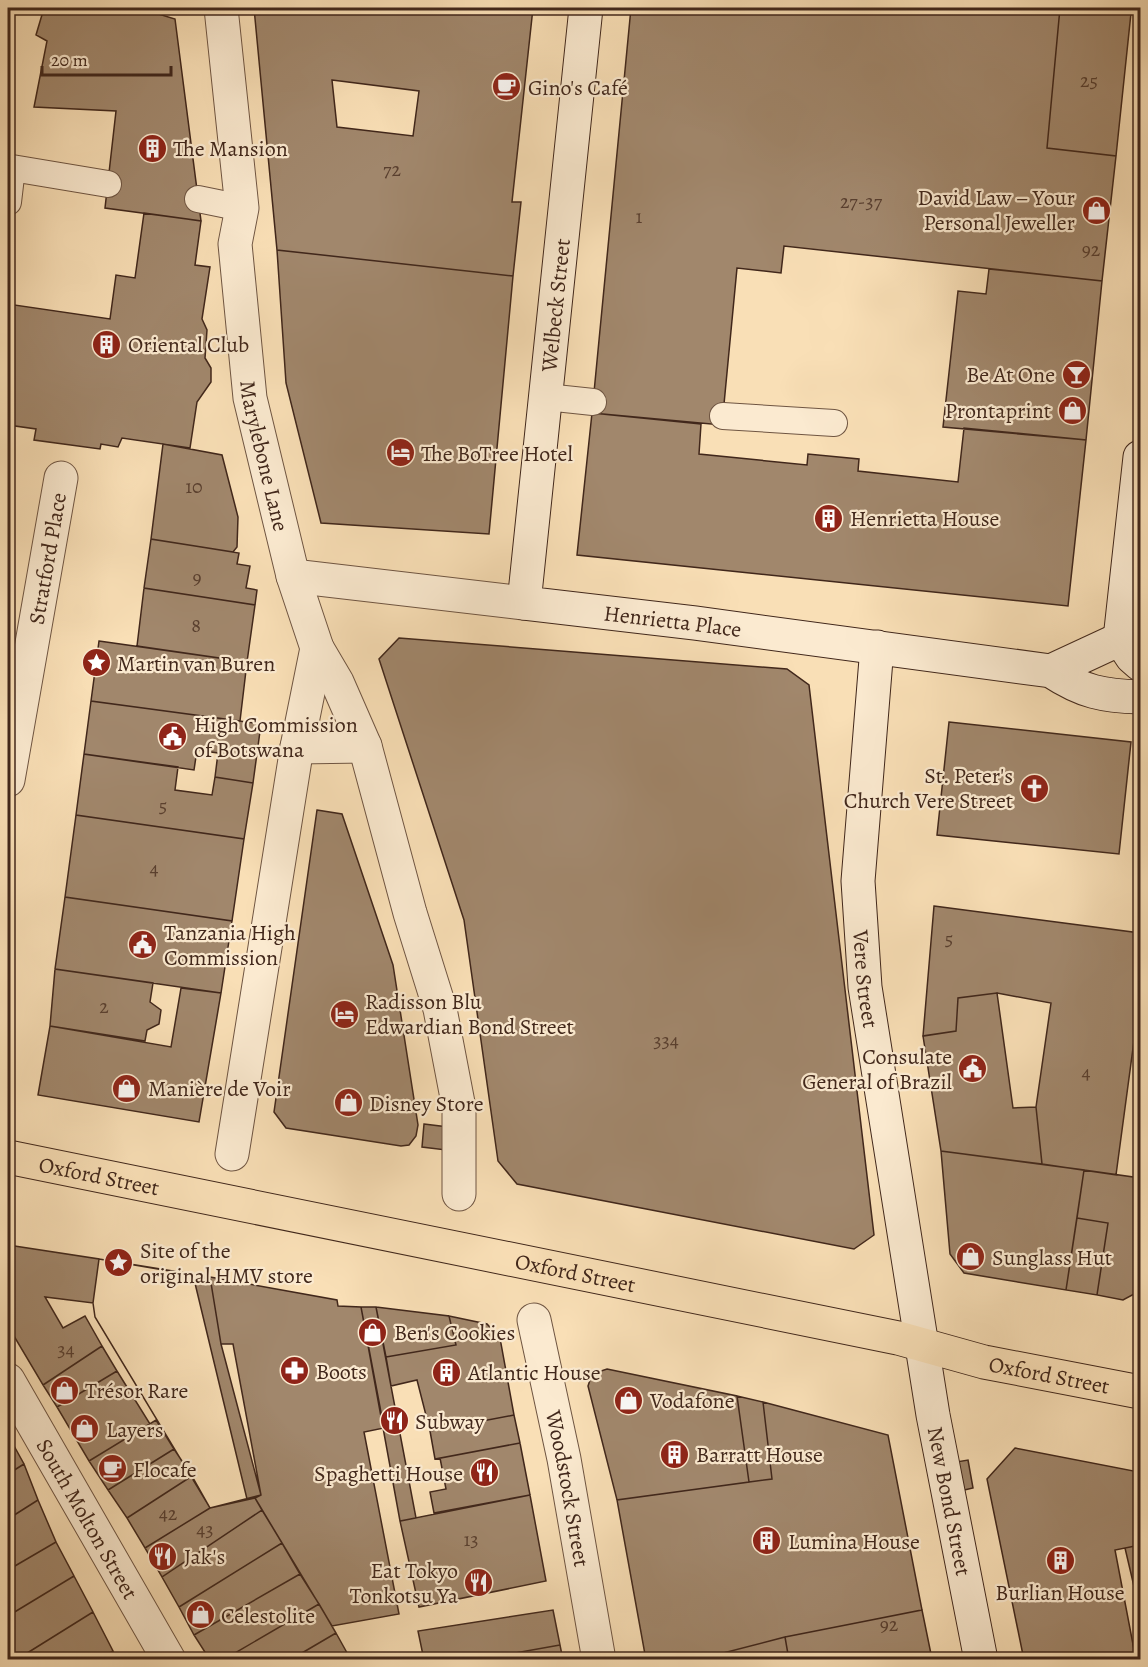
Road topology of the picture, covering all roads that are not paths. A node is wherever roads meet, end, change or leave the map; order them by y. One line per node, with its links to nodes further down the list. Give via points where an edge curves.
1 (586, 8): 7 (street, Welbeck Street)
2 (214, 9): 6 (street, Marylebone Lane)
3 (108, 184): 5 (lane, via 12,168)
4 (198, 199): 6 (lane)
5 (8, 202)
6 (242, 208): 13 (street, Marylebone Lane, via 235,244 250,398)
7 (546, 397): 8 (lane); 14 (street, Welbeck Street)
8 (593, 402)
9 (723, 416): 10 (lane)
10 (834, 423)
11 (1140, 457): 17 (street)
12 (61, 478): 22 (street, Stratford Place)
13 (293, 576): 14 (street, Henrietta Place); 16 (street, Marylebone Lane)
14 (524, 603): 15 (street, Henrietta Place)
15 (877, 647): 18 (street, Henrietta Place); 27 (street, Vere Street, via 858,881 865,987)
16 (317, 648): 20 (street, Marylebone Lane, via 337,682); 21 (street, Marylebone Lane)
17 (1130, 652): 18 (street)
18 (1052, 671): 19 (street, Henrietta Place, via 1076,687)
19 (1140, 697)
20 (365, 746): 21 (street); 25 (street, Marylebone Lane, via 440,1009 459,1108)
21 (297, 747): 23 (street, Marylebone Lane)
22 (8, 780)
23 (232, 1154)
24 (8, 1157): 27 (main road, Oxford Street)
25 (459, 1194)
26 (534, 1320): 31 (street, Woodstock Street, via 564,1459)
27 (921, 1342): 29 (main road, Oxford Street, via 984,1362); 32 (street, New Bond Street)
28 (8, 1380): 30 (street, South Molton Street)
29 (1140, 1392)
30 (169, 1659)
31 (599, 1659)
32 (981, 1659)

